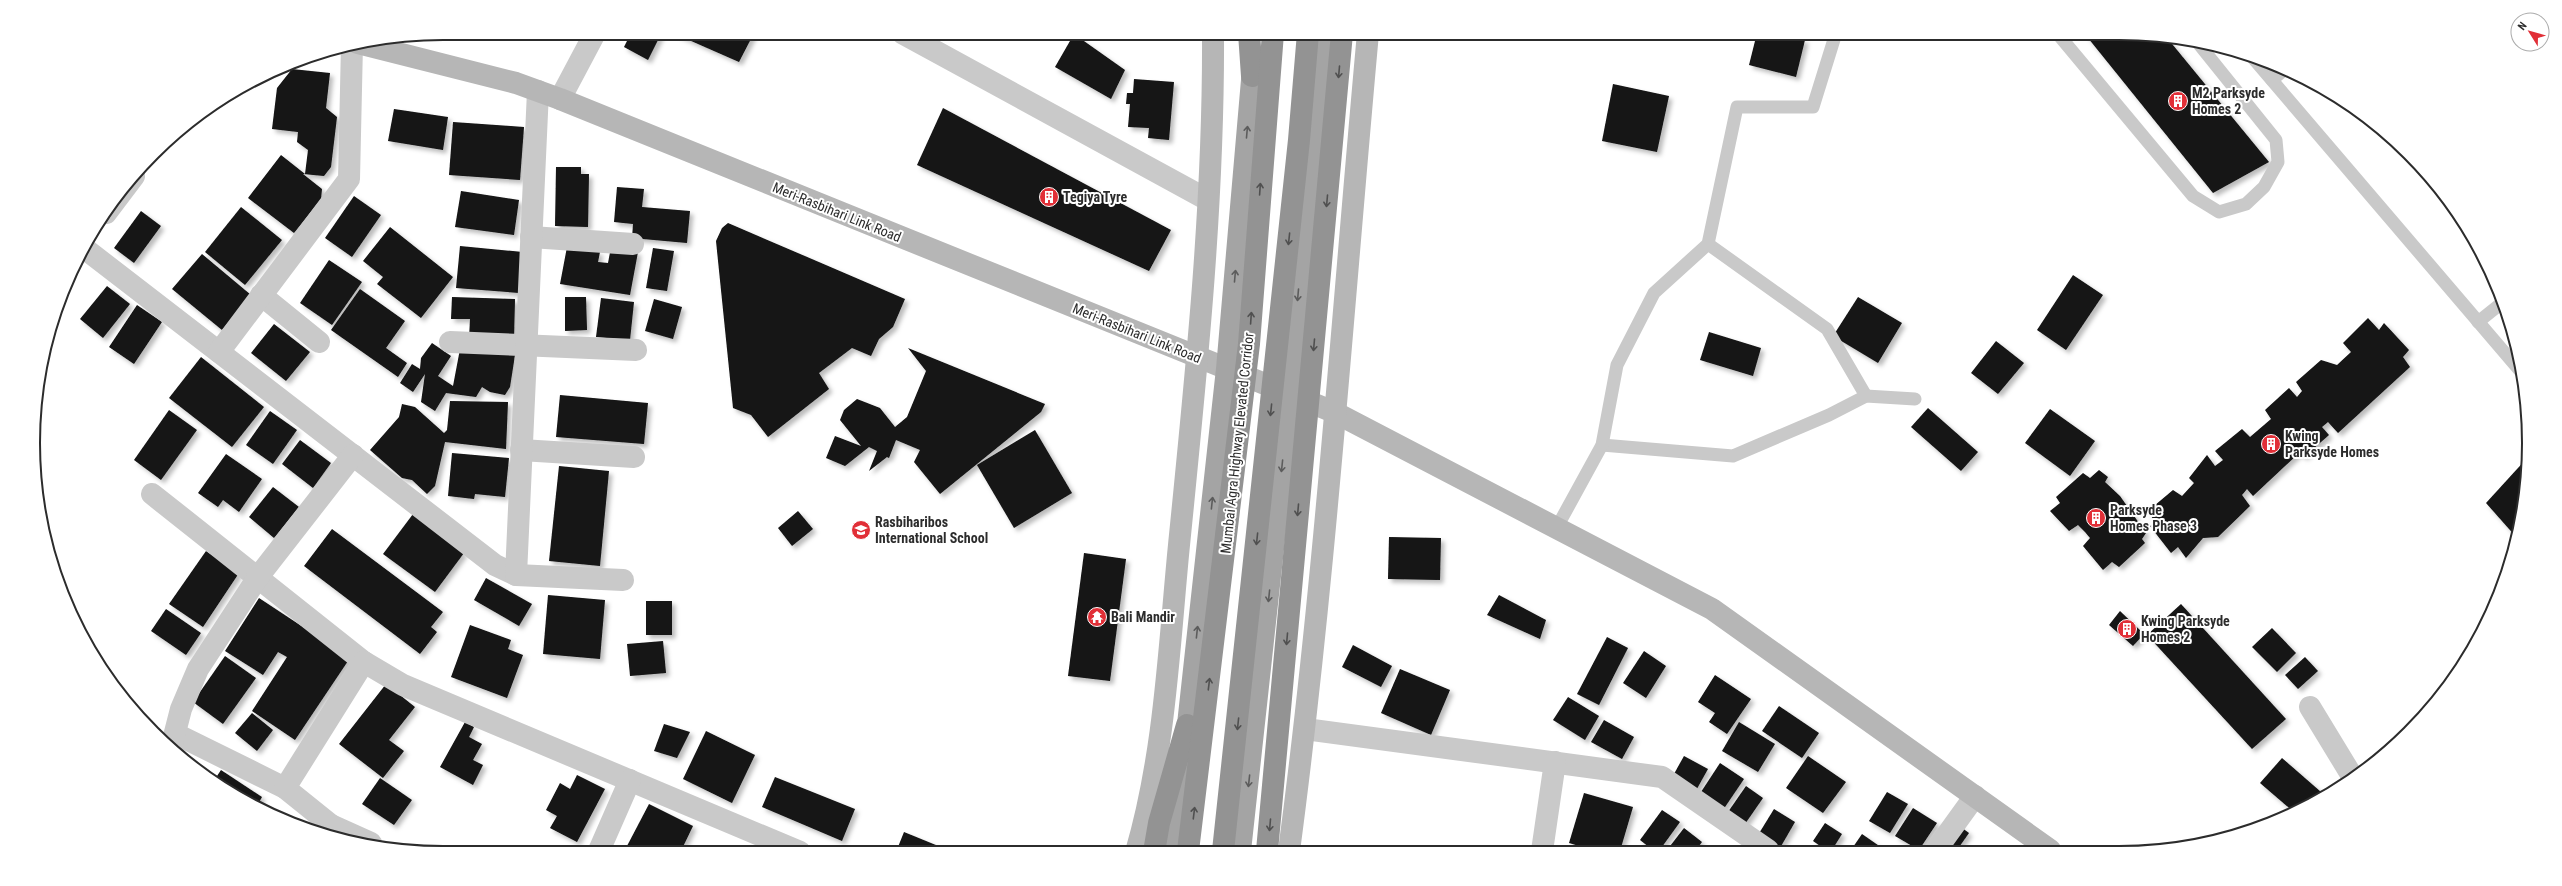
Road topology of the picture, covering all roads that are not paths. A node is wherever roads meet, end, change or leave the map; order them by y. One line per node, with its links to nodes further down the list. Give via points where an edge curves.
1 (591, 40): 21 (street)
2 (915, 40): 22 (street)
3 (1213, 40): 22 (street)
4 (1249, 40): 18 (highway)
5 (1255, 40): 18 (main road)
6 (1272, 40): 67 (highway, Mumbai Agra Highway Elevated Corridor, one-way to 6, bridge, via 1249,344)
7 (1307, 40): 68 (highway, one-way to 68, bridge, via 1298,156)
8 (1320, 40): 39 (main road, one-way to 39)
9 (1341, 40): 39 (highway, one-way to 39)
10 (1367, 40): 41 (street)
11 (1834, 40): 25 (lane, via 1813,107 1737,107)
12 (2063, 40): 14 (lane, via 2193,196 2219,212 2246,204 2264,187 2278,162 2276,140)
13 (374, 46): 20 (street, Meri-Rasbihari Link Road, via 516,83)
14 (2203, 49)
15 (352, 51): 27 (street, via 349,179)
16 (2260, 66): 19 (lane)
17 (2279, 74): 19 (lane)
18 (1252, 76): 37 (main road, one-way to 18)
19 (2272, 80): 29 (lane)
20 (538, 92): 21 (street, Meri-Rasbihari Link Road); 23 (street)
21 (560, 99): 35 (street, Meri-Rasbihari Link Road)
22 (1208, 200): 35 (street)
23 (531, 237): 24 (street); 32 (street)
24 (633, 244)
25 (1708, 244): 38 (lane, via 1827,329); 42 (lane, via 1654,293 1617,365)
26 (89, 252): 34 (street)
27 (261, 295): 30 (street); 34 (street)
28 (2498, 306): 29 (lane)
29 (2478, 322): 36 (lane)
30 (319, 342)
31 (450, 342): 32 (street)
32 (526, 344): 33 (street); 43 (street)
33 (636, 350)
34 (219, 352): 44 (street)
35 (1198, 358): 37 (street, Meri-Rasbihari Link Road); 64 (street, via 1162,712 1145,822)
36 (2514, 364)
37 (1227, 369): 39 (street, Meri-Rasbihari Link Road); 53 (main road, one-way to 37)
38 (1866, 396): 40 (lane); 42 (lane, via 1829,415 1733,456)
39 (1299, 397): 41 (street, Meri-Rasbihari Link Road); 69 (main road, one-way to 69); 70 (highway, one-way to 70)
40 (1915, 399)
41 (1334, 412): 47 (street, Meri-Rasbihari Link Road); 54 (street)
42 (1602, 445): 47 (lane)
43 (521, 450): 45 (street); 48 (street)
44 (353, 455): 48 (street, via 484,558); 49 (street)
45 (634, 457)
46 (152, 494): 49 (street)
47 (1556, 529): 60 (street, Meri-Rasbihari Link Road, via 1712,609)
48 (516, 575): 50 (street)
49 (258, 577): 51 (street); 55 (street, via 198,669 181,709)
50 (623, 580)
51 (364, 662): 58 (street, via 403,685); 59 (street)
52 (2310, 707): 57 (street)
53 (1187, 725): 65 (highway, via 1159,823); 66 (main road)
54 (1305, 730): 56 (street); 71 (street)
55 (174, 741): 59 (street)
56 (1556, 762): 72 (street); 73 (street, via 1662,778)
57 (2350, 773)
58 (630, 780): 62 (street); 63 (street)
59 (285, 788): 61 (street)
60 (1974, 796): 74 (street); 75 (street, Meri-Rasbihari Link Road)
61 (328, 829)
62 (601, 846)
63 (786, 846)
64 (1138, 846)
65 (1155, 846)
66 (1175, 846)
67 (1189, 846)
68 (1224, 846)
69 (1241, 846)
70 (1267, 846)
71 (1290, 846)
72 (1543, 846)
73 (1762, 846)
74 (1939, 846)
75 (2044, 846)

